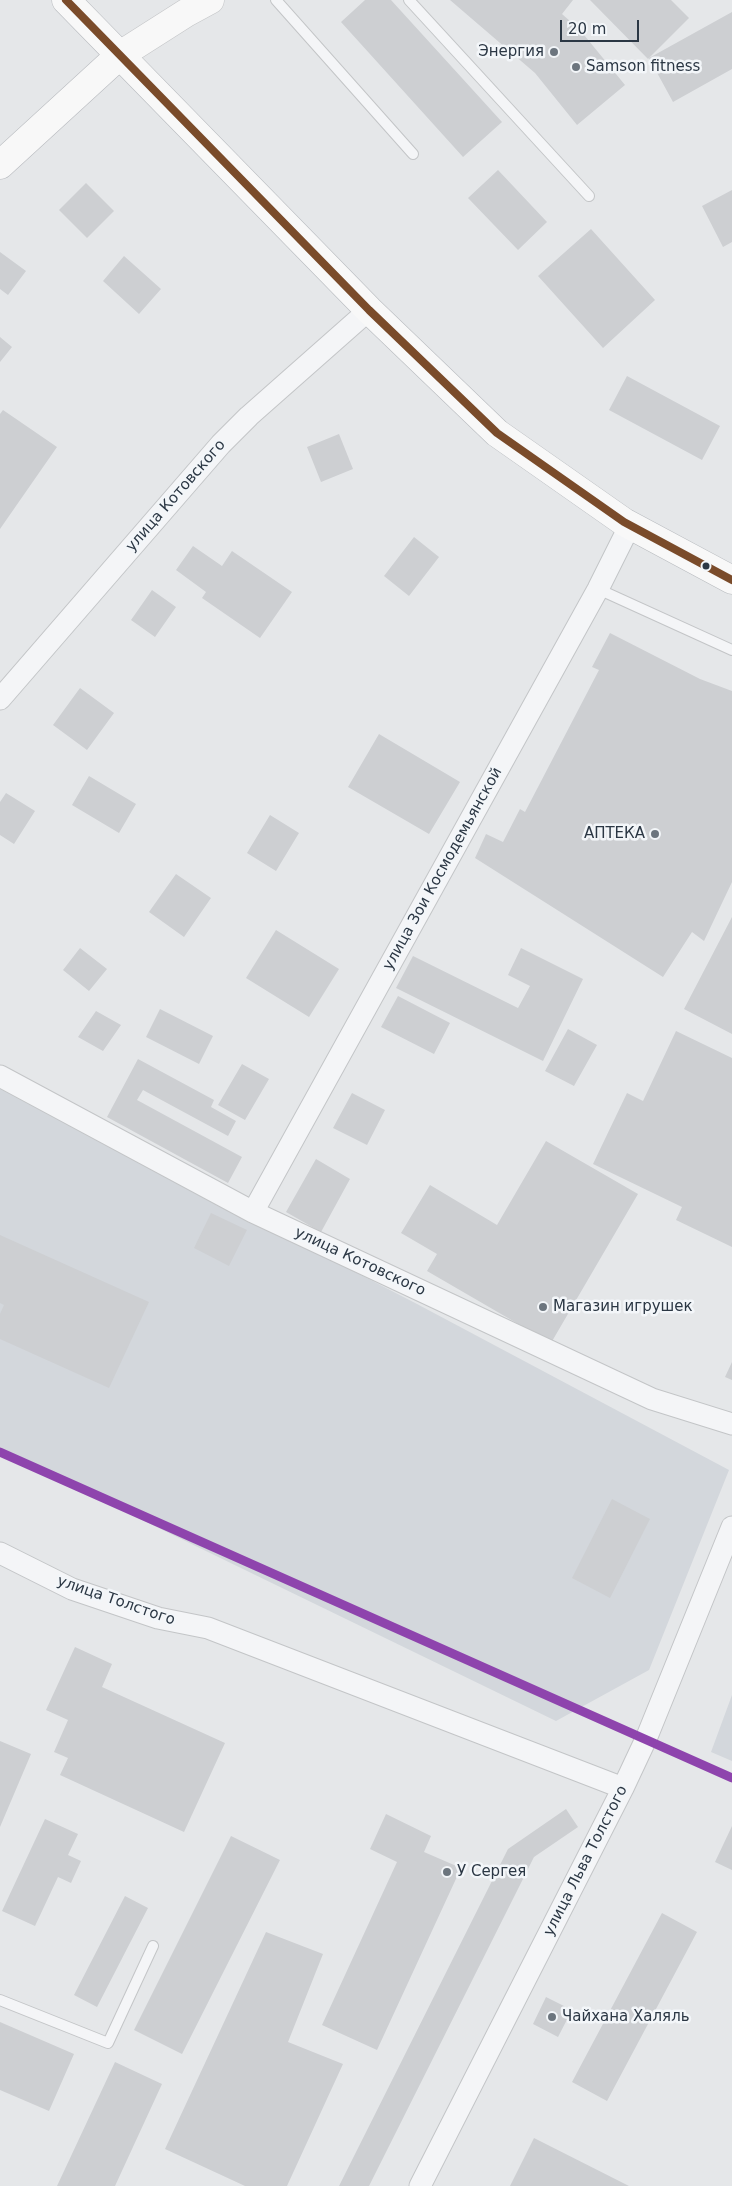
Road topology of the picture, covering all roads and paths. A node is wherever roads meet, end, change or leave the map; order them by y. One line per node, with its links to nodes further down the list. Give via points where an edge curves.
1 (66, 0): 5 (main road)
2 (210, 0): 5 (main road)
3 (276, 0): 6 (lane)
4 (409, 0): 8 (lane)
5 (120, 56): 7 (main road); 9 (main road)
6 (413, 154)
7 (0, 165)
8 (589, 196)
9 (369, 310): 10 (main road, via 497,433); 14 (street, улица Котовского, via 221,444)
10 (630, 525): 11 (main road); 12 (street, улица Зои Космодемьянской)
11 (732, 580)
12 (598, 589): 13 (lane); 16 (street, улица Зои Космодемьянской)
13 (732, 650)
14 (0, 699)
15 (0, 1076): 16 (street, улица Котовского)
16 (253, 1212): 17 (street, улица Котовского, via 652,1399)
17 (732, 1424)
18 (732, 1527): 20 (street, улица Льва Толстого)
19 (0, 1553): 20 (street, улица Толстого, via 72,1589 158,1618 208,1628)
20 (623, 1788): 23 (street, улица Льва Толстого)
21 (153, 1946): 22 (lane, via 108,2043)
22 (0, 2000)
23 (420, 2186)

